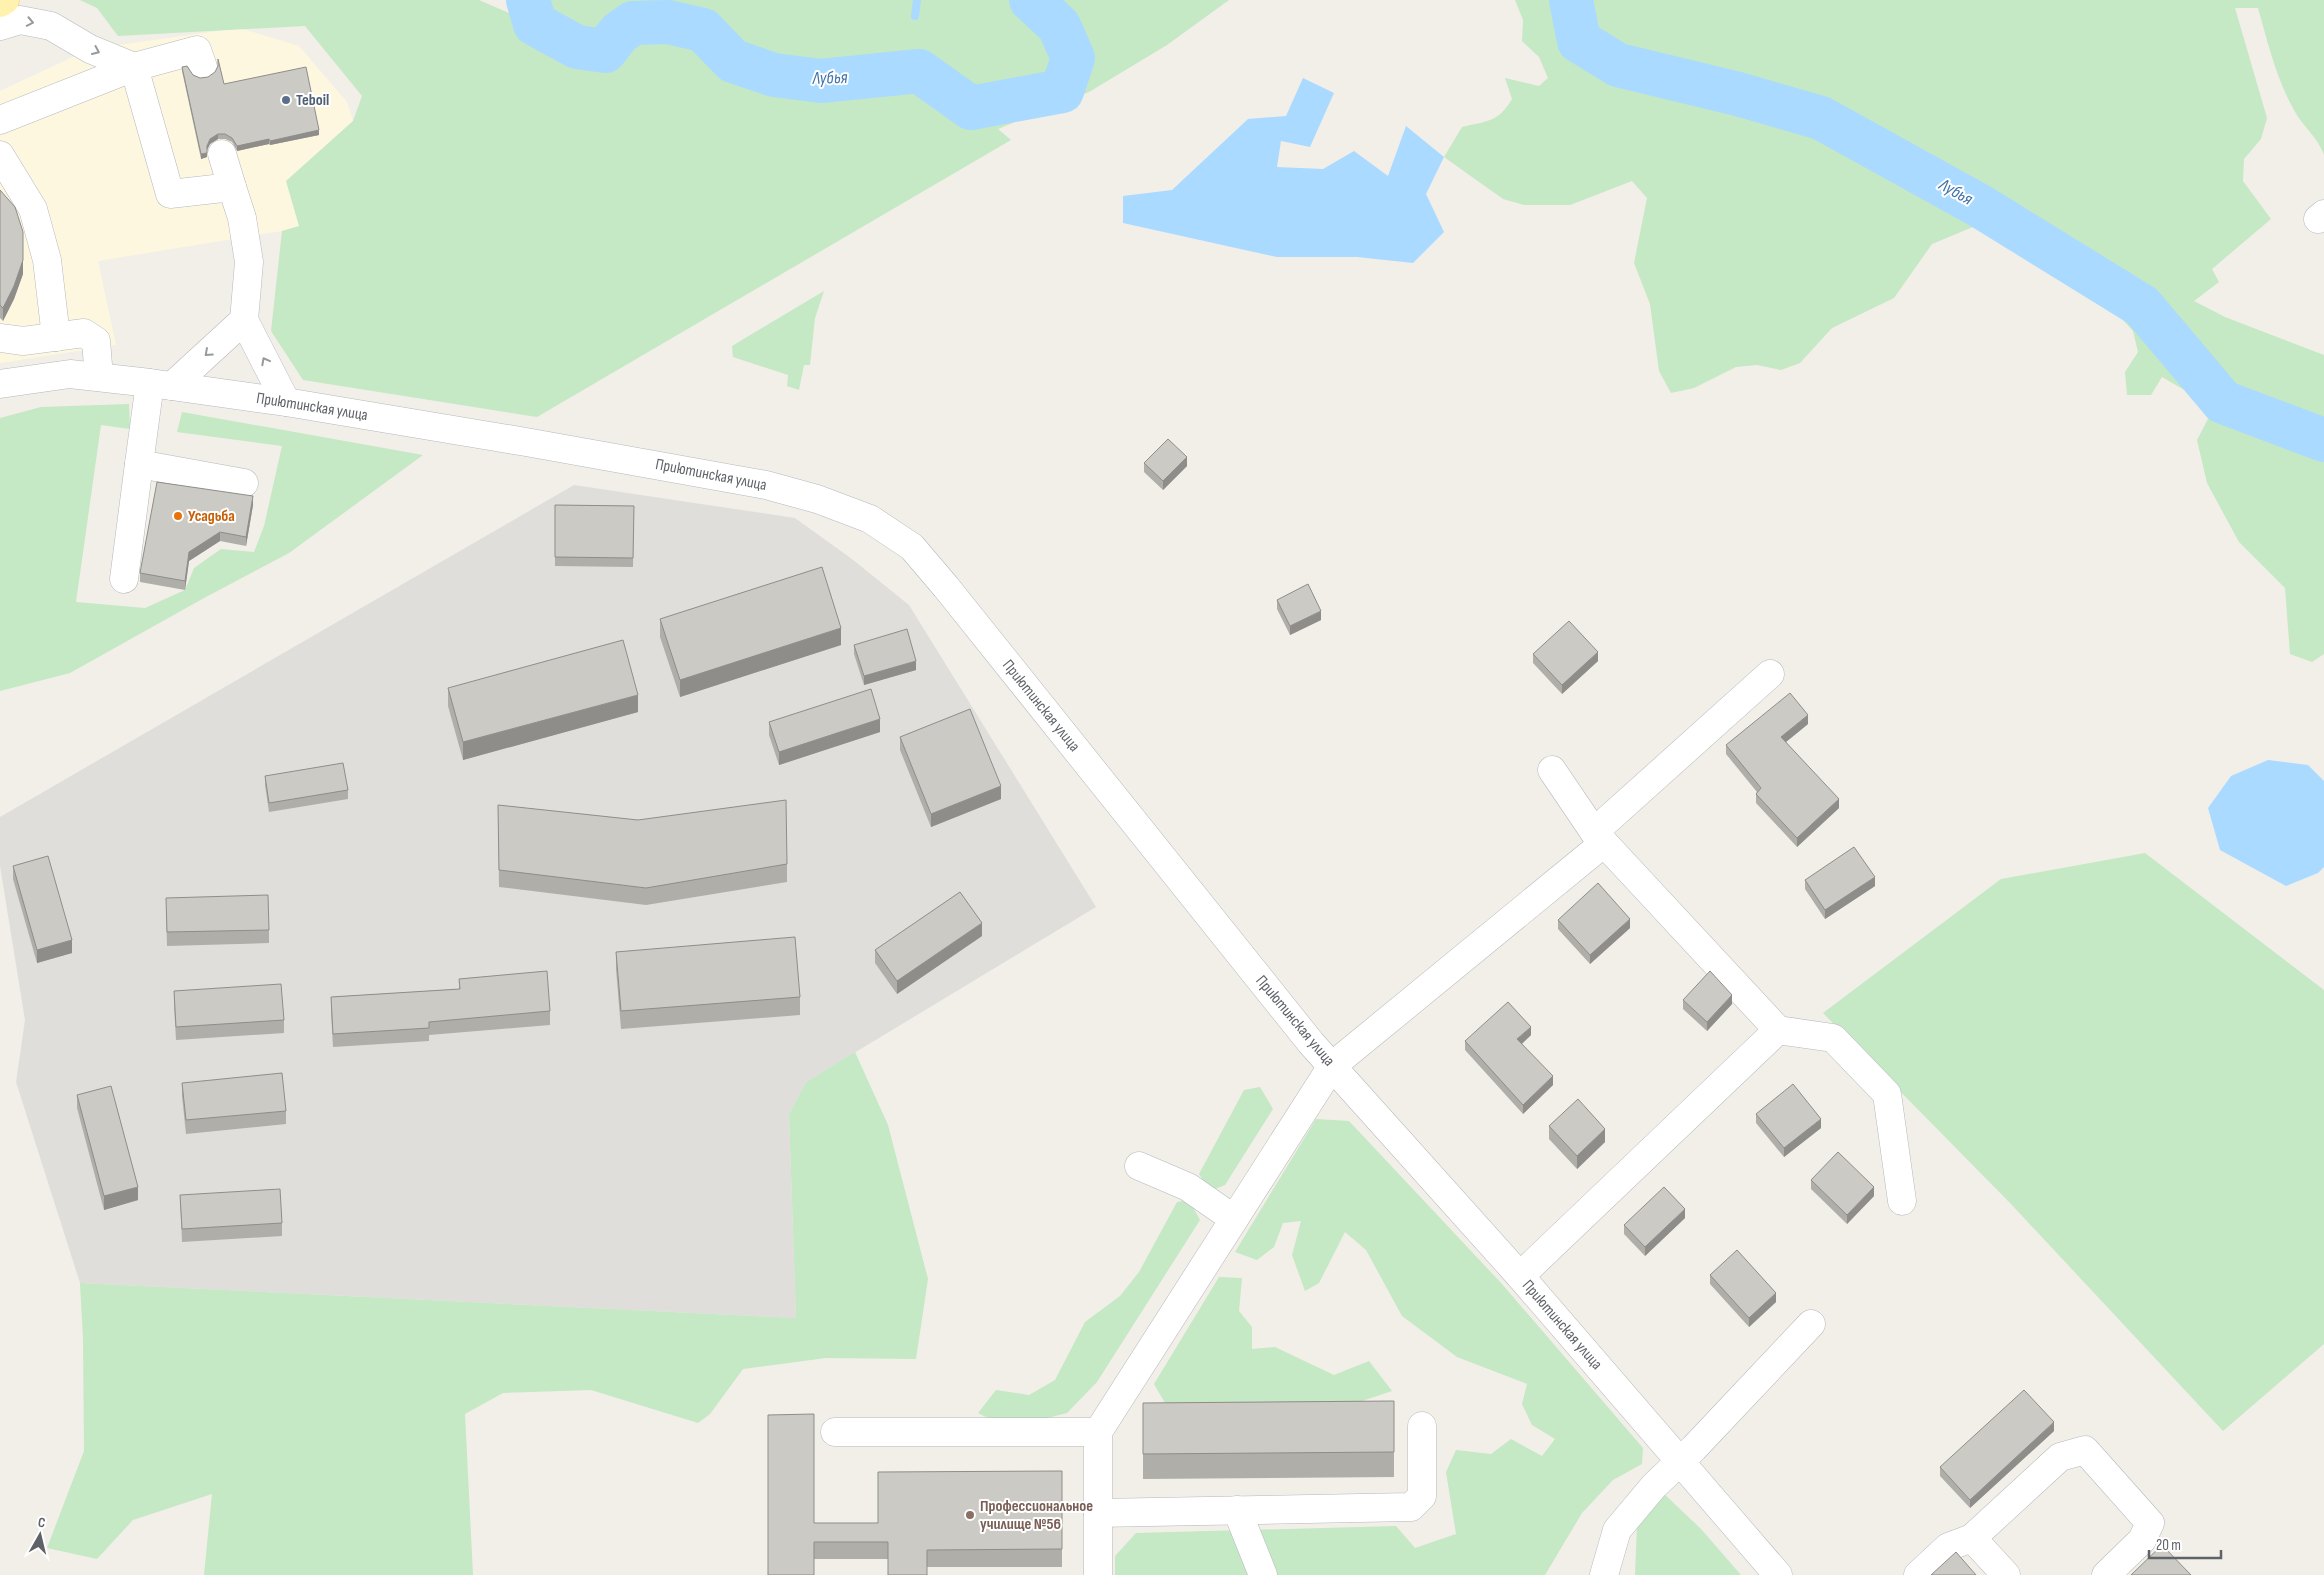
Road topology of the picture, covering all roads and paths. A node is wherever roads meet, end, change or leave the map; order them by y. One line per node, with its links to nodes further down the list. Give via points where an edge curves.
1 (5, 0): 2 (main road)
2 (0, 3)
3 (0, 26): 5 (street, one-way to 5, via 20,20 51,26)
4 (203, 66): 5 (street, via 197,50)
5 (134, 68): 6 (street); 9 (street, via 170,194)
6 (0, 120)
7 (222, 154): 9 (street)
8 (0, 155): 11 (street, via 33,209 47,260)
9 (232, 187): 10 (street, via 242,218 249,262)
10 (244, 320): 15 (street, one-way to 15); 16 (street, one-way to 10)
11 (56, 337): 12 (street, via 23,341); 13 (street, via 84,333 96,342)
12 (0, 338)
13 (99, 377): 14 (street, Приютинская улица, via 70,374); 15 (street, Приютинская улица)
14 (0, 384)
15 (161, 384): 16 (street, Приютинская улица); 17 (street)
16 (286, 402): 24 (street, Приютинская улица, via 738,480 817,499 870,519 912,547 946,587)
17 (139, 464): 18 (street); 19 (street)
18 (244, 483)
19 (124, 579)
20 (1770, 674): 22 (street)
21 (1552, 770): 22 (street)
22 (1599, 838): 23 (street); 24 (street)
23 (1778, 1030): 26 (street, via 1833,1038 1887,1094); 28 (street)
24 (1332, 1066): 27 (street); 28 (street, Приютинская улица)
25 (1139, 1166): 27 (street, via 1188,1187)
26 (1902, 1201)
27 (1234, 1219): 32 (street)
28 (1520, 1276): 33 (street, Приютинская улица)
29 (1811, 1324): 33 (street)
30 (1422, 1426): 34 (street, via 1422,1496 1411,1507)
31 (835, 1432): 32 (street)
32 (1098, 1432): 35 (street)
33 (1680, 1461): 39 (street, via 1617,1530); 40 (street, Приютинская улица)
34 (1237, 1510): 35 (street); 38 (street)
35 (1098, 1513): 37 (street)
36 (1972, 1538): 41 (street, via 1948,1547); 42 (street); 43 (street, via 2060,1457 2085,1450 2150,1523 2142,1540)
37 (1098, 1575)
38 (1263, 1575)
39 (1604, 1575)
40 (1778, 1575)
41 (1918, 1575)
42 (2006, 1575)
43 (2106, 1575)

